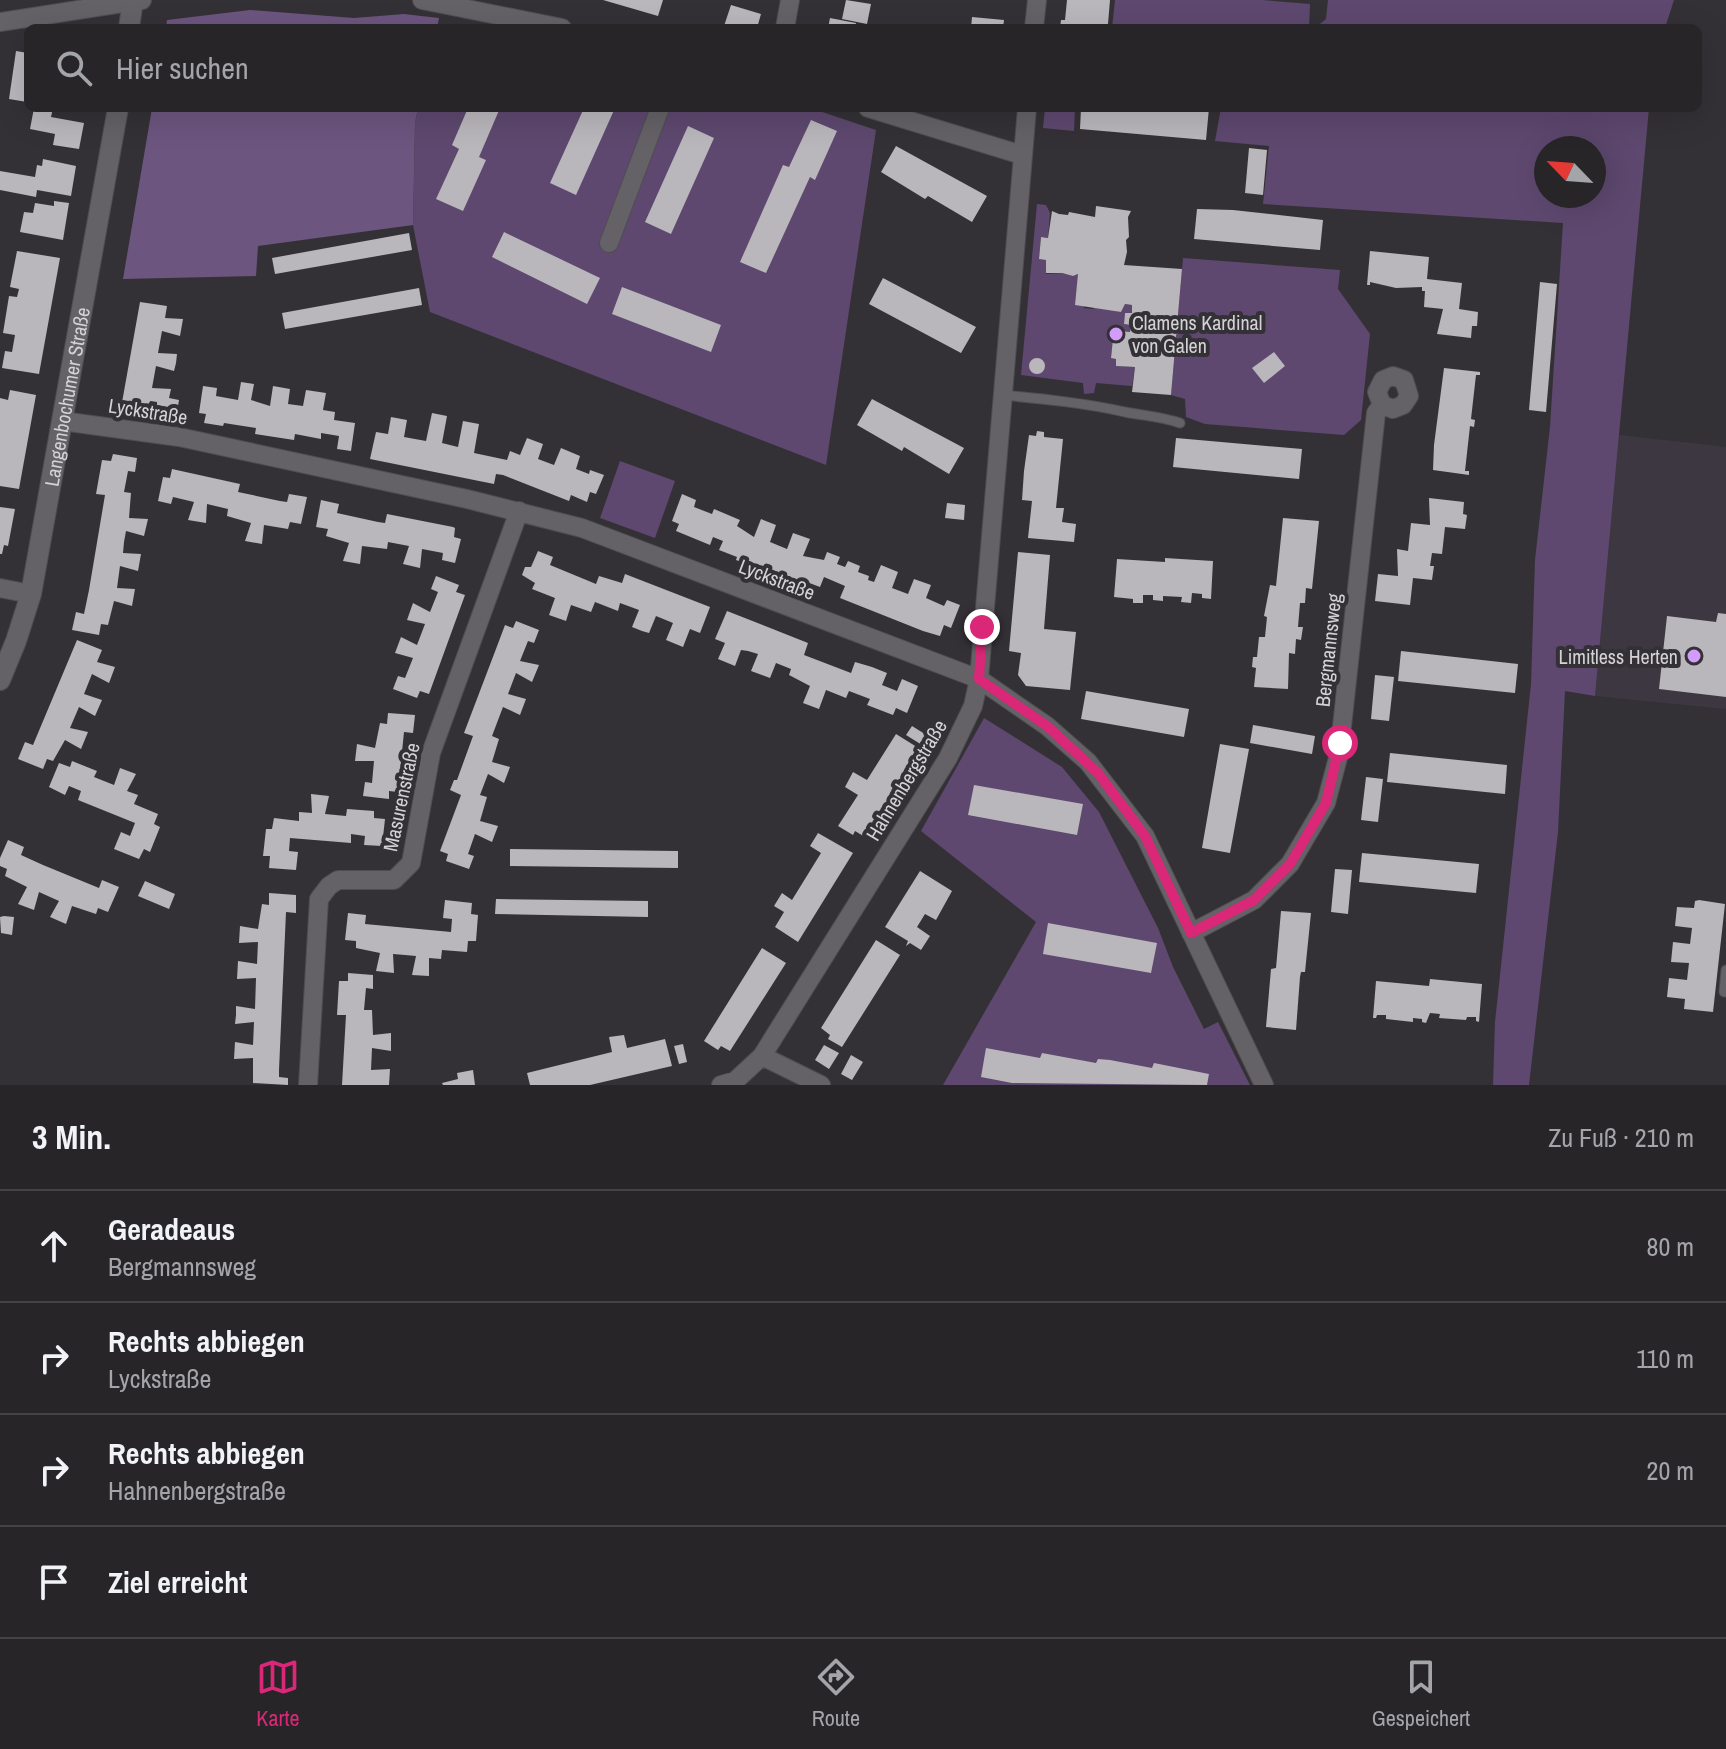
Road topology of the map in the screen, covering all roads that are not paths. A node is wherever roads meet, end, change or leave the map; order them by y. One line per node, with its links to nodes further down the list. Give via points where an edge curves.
1 (136, 0): 5 (street); 6 (street)
2 (422, 0): 7 (street)
3 (790, 0): 8 (street)
4 (1037, 0): 9 (street)
5 (0, 22)
6 (130, 24)
7 (542, 24)
8 (786, 24)
9 (1034, 24)
10 (117, 112): 18 (street, Langenbochumer Straße)
11 (658, 112): 15 (street)
12 (881, 112): 14 (street)
13 (1027, 112): 14 (street, Hahnenbergstraße)
14 (1022, 155): 16 (street, Hahnenbergstraße)
15 (609, 243)
16 (1002, 395): 19 (lane, via 1100,405); 23 (street, Hahnenbergstraße)
17 (1382, 405): 25 (street, Bergmannsweg, via 1376,413 1339,754 1326,803 1290,864 1254,900)
18 (62, 421): 20 (street, Lyckstraße, via 179,437); 22 (street, Langenbochumer Straße)
19 (1180, 423)
20 (519, 511): 23 (street, Lyckstraße, via 582,528); 29 (street, Masurenstraße, via 431,753 411,863 394,880 338,880 319,899)
21 (0, 588): 22 (street)
22 (31, 594): 24 (street, Langenbochumer Straße)
23 (979, 679): 25 (street, Lyckstraße, via 1047,726 1098,773 1145,836); 28 (street, Hahnenbergstraße, via 973,706 948,758)
24 (0, 680)
25 (1191, 933): 32 (street, Lyckstraße)
26 (1726, 970): 27 (lane)
27 (1726, 992)
28 (762, 1056): 30 (street, Hahnenbergstraße, via 735,1081); 31 (street)
29 (308, 1085)
30 (721, 1085)
31 (821, 1085)
32 (1264, 1085)

